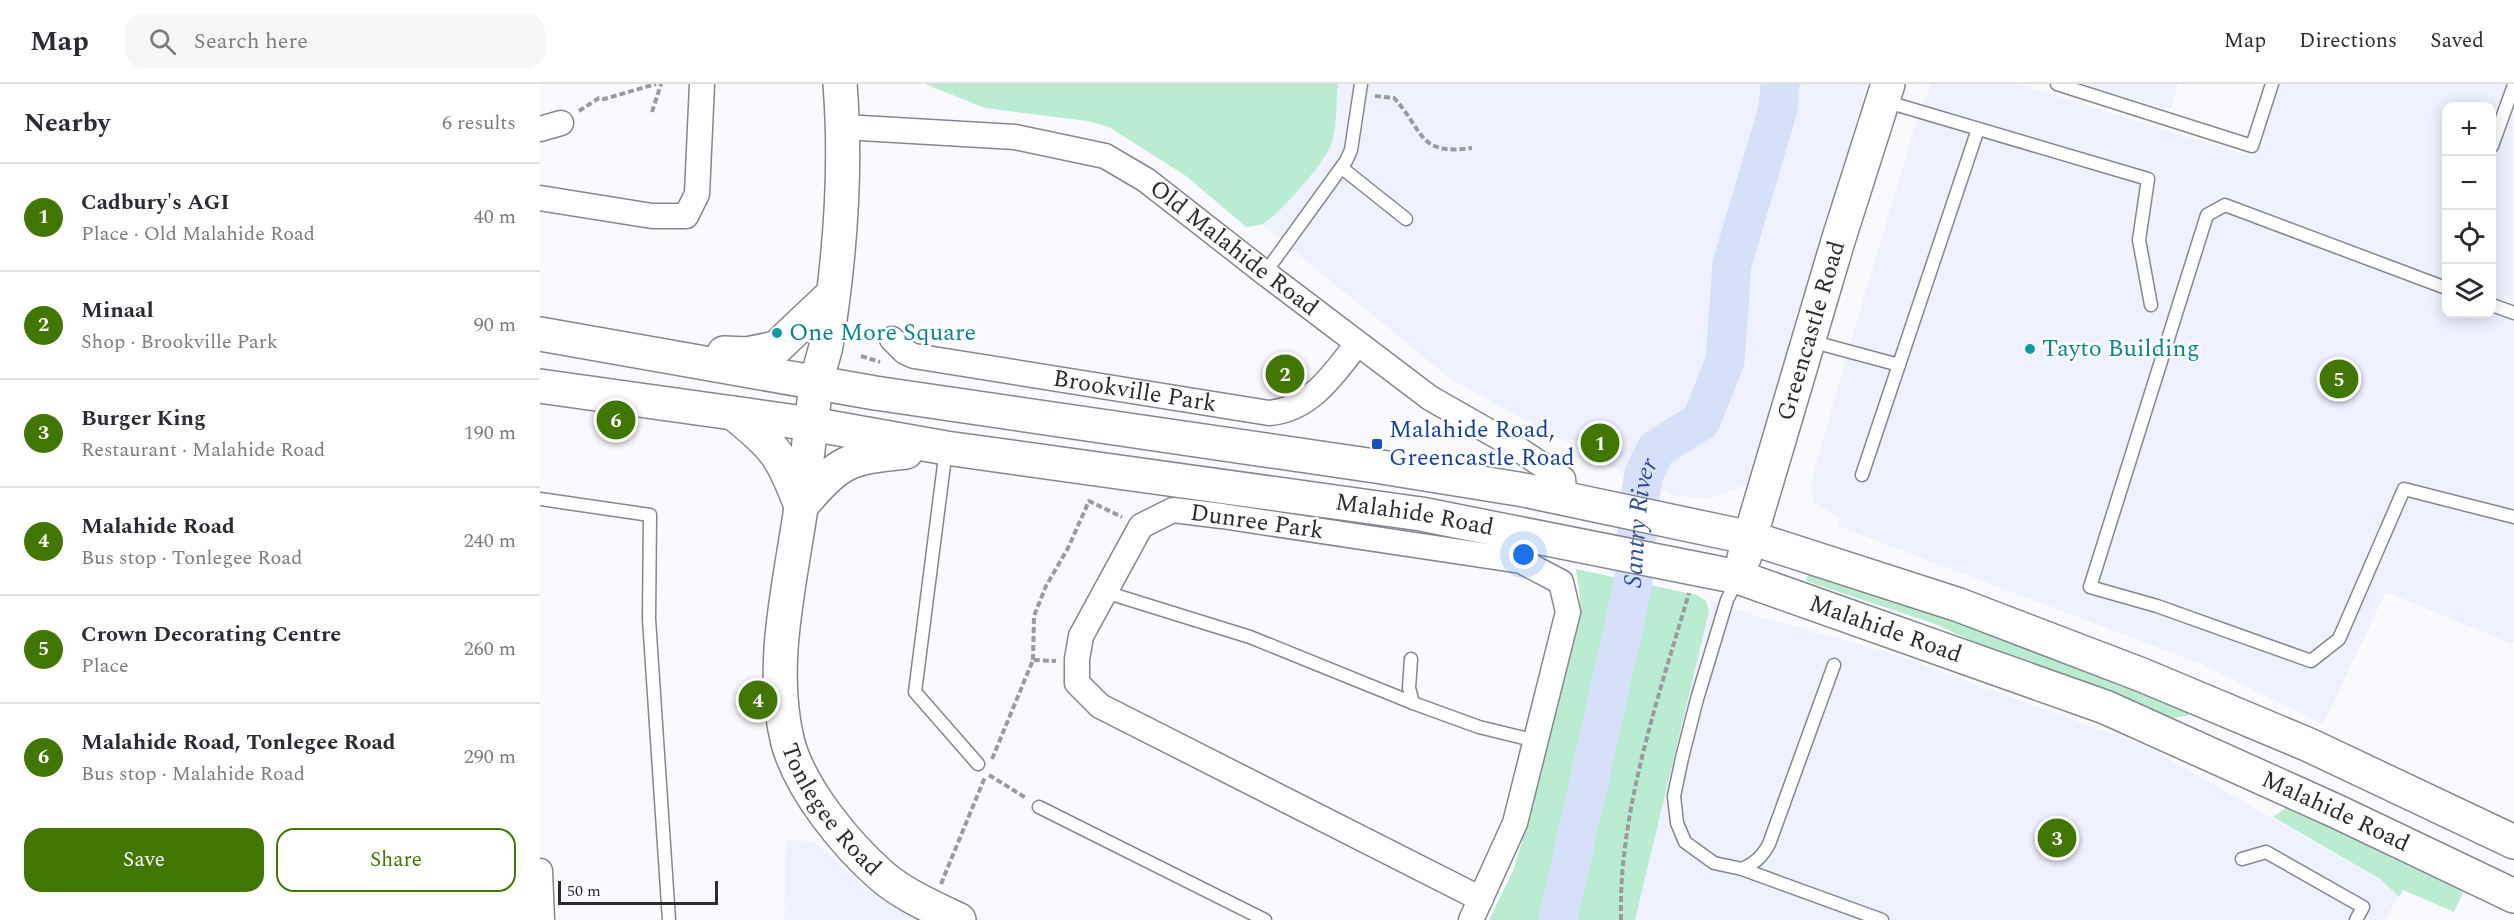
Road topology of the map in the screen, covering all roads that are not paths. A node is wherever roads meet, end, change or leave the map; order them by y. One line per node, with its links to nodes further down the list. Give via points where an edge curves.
1 (702, 84): 12 (street, via 697,194 686,216 652,216)
2 (840, 84): 8 (main road, Tonlegee Road)
3 (2057, 84): 4 (lane, via 2252,146)
4 (2272, 84)
5 (2514, 86): 10 (lane)
6 (1360, 89): 11 (lane, via 1351,150)
7 (1885, 92): 9 (lane); 22 (main road, Greencastle Road)
8 (843, 127): 14 (street, Old Malahide Road, via 1015,138 1105,156 1146,180); 16 (main road, Tonlegee Road, via 844,181)
9 (1978, 129): 17 (lane, via 2148,179 2139,240); 25 (lane)
10 (2496, 135)
11 (1342, 168): 13 (lane); 14 (lane)
12 (540, 198)
13 (1406, 219)
14 (1265, 273): 23 (street, Old Malahide Road)
15 (2442, 286): 35 (lane, via 2225,205 2207,215 2090,587 2188,616 2311,661 2339,639 2404,489)
16 (833, 294): 24 (main road, via 776,348 747,354); 26 (main road, Tonlegee Road)
17 (2151, 305)
18 (2496, 306): 19 (lane)
19 (2514, 313)
20 (540, 333): 24 (main road, Malahide Road)
21 (892, 339): 23 (street, Brookville Park, via 914,356 1269,413 1286,412 1324,387)
22 (1808, 340): 25 (lane); 36 (main road, Greencastle Road)
23 (1358, 344): 33 (street, Old Malahide Road, via 1430,398 1563,478)
24 (621, 346): 26 (main road, Malahide Road)
25 (1899, 364): 31 (lane)
26 (817, 382): 29 (main road, Tonlegee Road); 33 (main road, Malahide Road, via 1427,474)
27 (540, 386): 28 (main road, Malahide Road)
28 (733, 413): 29 (main road, Malahide Road); 34 (main road, via 773,447)
29 (811, 424): 30 (main road, Malahide Road); 34 (main road, Tonlegee Road)
30 (946, 448): 34 (main road, via 849,461 819,484); 37 (main road, Malahide Road, via 1421,514); 45 (lane, via 915,692)
31 (1862, 475)
32 (540, 499): 55 (lane, via 650,515 649,619)
33 (1565, 499): 36 (main road, Malahide Road)
34 (801, 506): 53 (main road, Tonlegee Road, via 779,683 788,744 801,778 840,832 884,878)
35 (2514, 517)
36 (1751, 538): 37 (main road, Greencastle Road); 42 (main road, Malahide Road, via 1959,605)
37 (1738, 577): 44 (main road, Malahide Road, via 2105,707); 49 (lane, via 1727,600 1697,699 1674,796 1677,824 1685,842 1714,864)
38 (1105, 592): 41 (lane, via 1250,637); 43 (street, Dunree Park, via 1141,526 1173,510 1521,561 1561,582 1568,612); 52 (street, Dunree Park, via 1081,636 1077,659 1077,683 1100,706)
39 (1411, 659): 41 (lane, via 1409,687)
40 (1834, 665): 49 (lane, via 1769,844 1754,864)
41 (1413, 703): 43 (lane, via 1479,727)
42 (2229, 711): 44 (main road); 47 (main road, Malahide Road)
43 (1536, 741): 52 (street, Dunree Park, via 1515,824)
44 (2208, 753): 51 (main road, Malahide Road)
45 (978, 764)
46 (1039, 807): 56 (lane)
47 (2514, 842)
48 (2242, 859): 58 (lane, via 2266,852 2363,907)
49 (1742, 869): 57 (lane)
50 (540, 871): 54 (street)
51 (2514, 896)
52 (1476, 910)
53 (953, 919)
54 (543, 920)
55 (669, 920)
56 (1265, 920)
57 (1882, 920)
58 (2355, 920)

